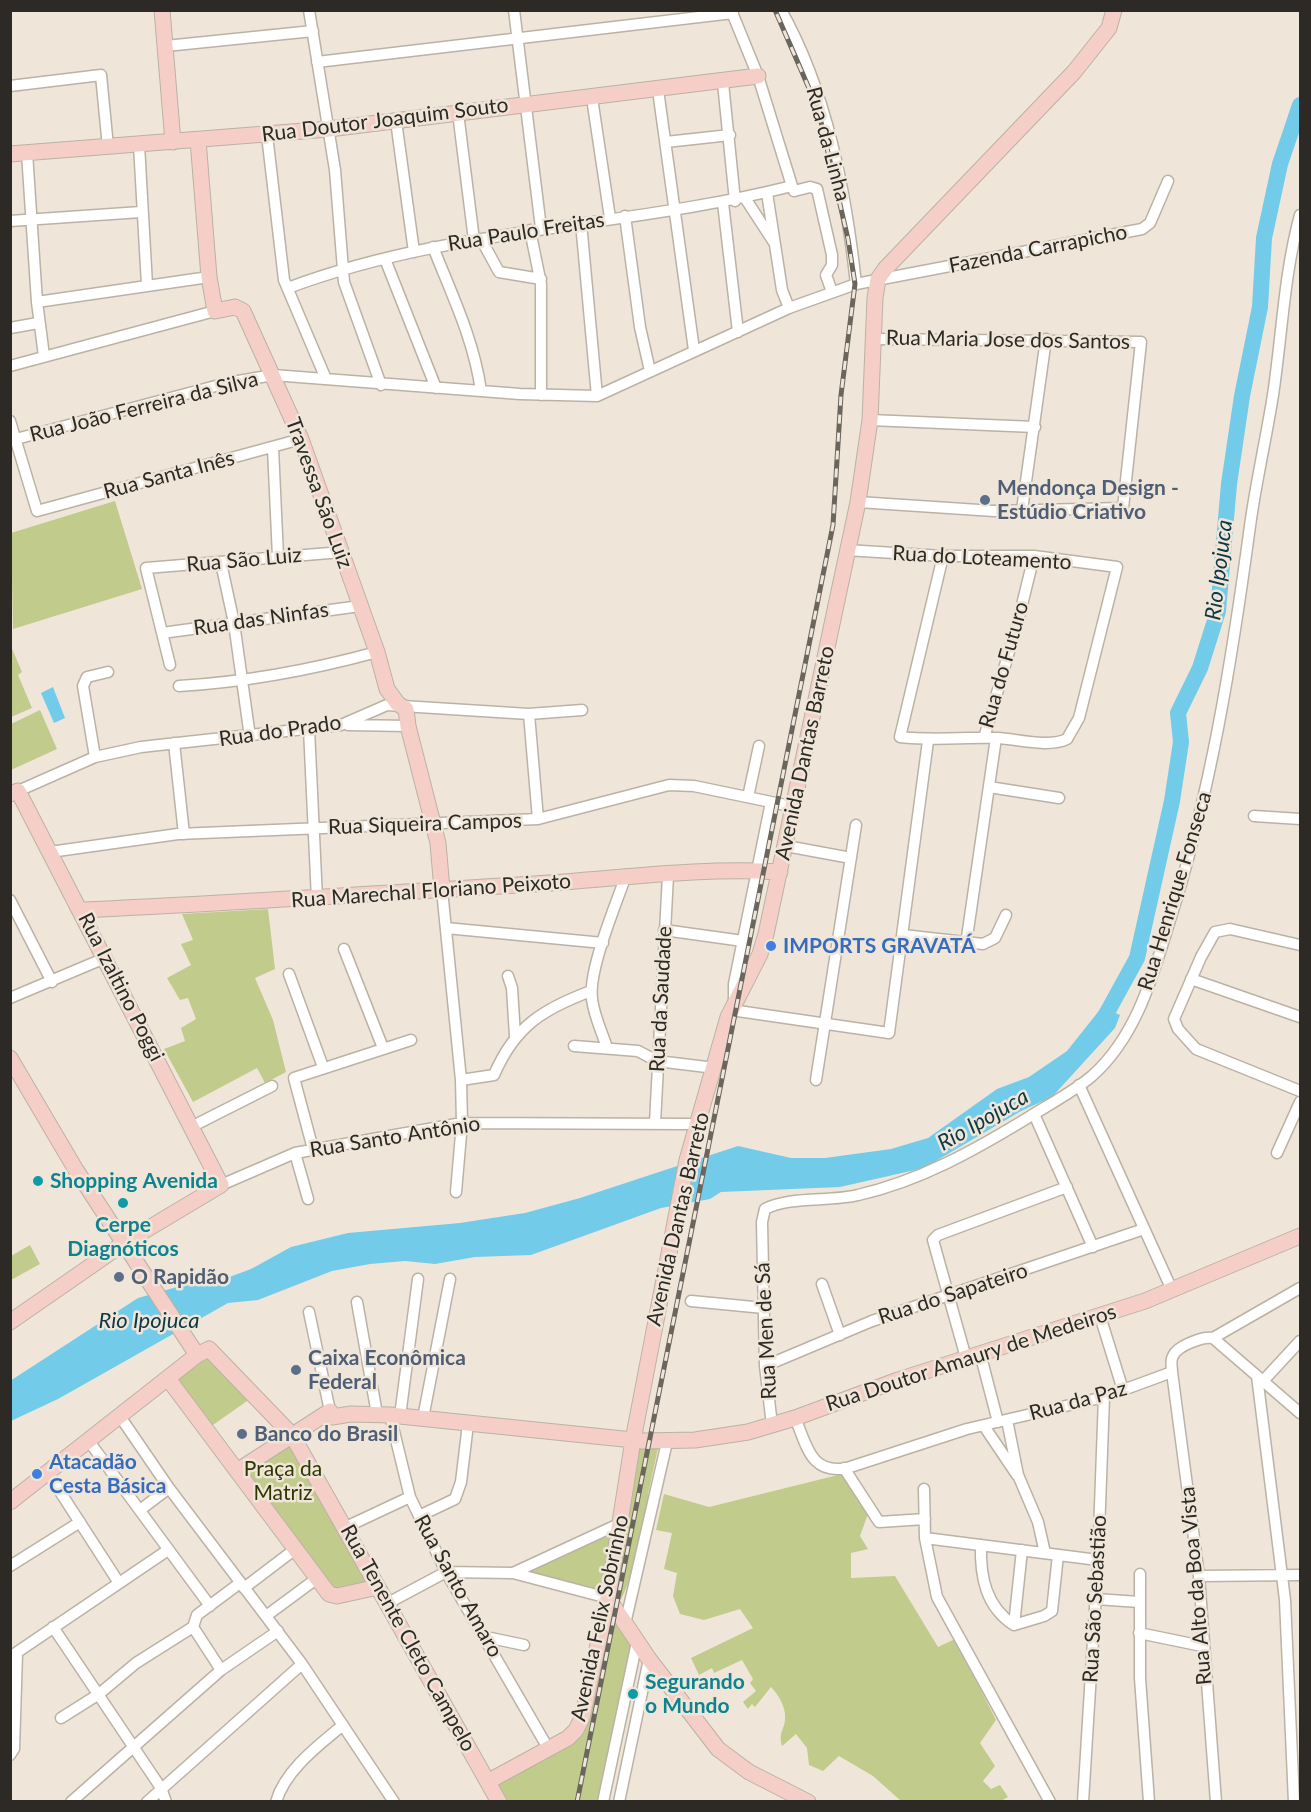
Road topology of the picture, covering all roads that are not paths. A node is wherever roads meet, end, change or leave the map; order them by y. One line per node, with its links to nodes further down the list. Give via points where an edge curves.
1 (162, 10): 9 (main road)
2 (309, 10): 7 (street)
3 (514, 10): 8 (street)
4 (781, 10): 52 (street, Rua da Linha, via 826,124 841,182)
5 (1114, 10): 51 (main road, via 1103,38)
6 (732, 12): 8 (street); 11 (street)
7 (313, 31): 9 (street); 10 (street)
8 (518, 39): 10 (street); 16 (street)
9 (166, 46): 23 (main road)
10 (317, 62): 19 (street)
11 (758, 76): 12 (main road, Rua Doutor Joaquim Souto); 30 (street)
12 (723, 82): 14 (main road, Rua Doutor Joaquim Souto); 21 (street)
13 (10, 86): 26 (street, via 102,76)
14 (658, 90): 15 (main road, Rua Doutor Joaquim Souto); 24 (street)
15 (592, 98): 16 (main road, Rua Doutor Joaquim Souto); 38 (street)
16 (525, 104): 17 (main road, Rua Doutor Joaquim Souto); 42 (street)
17 (458, 113): 18 (main road, Rua Doutor Joaquim Souto); 43 (street)
18 (396, 121): 19 (main road, Rua Doutor Joaquim Souto); 46 (street)
19 (329, 129): 20 (main road, Rua Doutor Joaquim Souto); 48 (street, via 341,214)
20 (267, 135): 22 (main road, Rua Doutor Joaquim Souto); 54 (street, via 282,267)
21 (729, 135): 24 (street); 32 (street)
22 (198, 140): 23 (main road, Rua Doutor Joaquim Souto); 49 (main road)
23 (173, 142): 25 (main road, Rua Doutor Joaquim Souto)
24 (666, 142): 34 (street)
25 (139, 145): 26 (main road, Rua Doutor Joaquim Souto); 35 (street)
26 (108, 147): 27 (main road, Rua Doutor Joaquim Souto)
27 (27, 153): 28 (main road, Rua Doutor Joaquim Souto); 39 (street)
28 (10, 154)
29 (1168, 181): 51 (street, Fazenda Carrapicho, via 1150,223 1142,229)
30 (792, 186): 31 (street, Rua Paulo Freitas); 55 (street, via 794,191 813,187 818,193 832,255 826,275)
31 (767, 193): 32 (street, Rua Paulo Freitas); 44 (street)
32 (740, 199): 33 (street, Rua Paulo Freitas); 44 (street)
33 (723, 203): 34 (street, Rua Paulo Freitas); 61 (street)
34 (674, 208): 37 (street, Rua Paulo Freitas); 64 (street)
35 (141, 212): 39 (street); 53 (street)
36 (1300, 215): 165 (street, Rua Henrique Fonseca, via 1237,633 1194,843 1157,964 1128,1030 1113,1054)
37 (624, 216): 38 (street, Rua Paulo Freitas); 67 (street)
38 (610, 218): 41 (street, Rua Paulo Freitas)
39 (31, 219): 40 (street); 56 (street)
40 (10, 221)
41 (581, 223): 42 (street, Rua Paulo Freitas); 74 (street)
42 (536, 229): 43 (street, Rua Paulo Freitas); 50 (street)
43 (477, 240): 45 (street, Rua Paulo Freitas); 50 (street, via 499,272)
44 (775, 244): 57 (street)
45 (433, 247): 46 (street, Rua Paulo Freitas); 72 (street, via 462,315)
46 (414, 252): 47 (street, Rua Paulo Freitas)
47 (385, 259): 48 (street, Rua Paulo Freitas); 71 (street)
48 (342, 269): 54 (street, Rua Paulo Freitas); 70 (street, via 346,292)
49 (209, 277): 53 (street); 58 (main road)
50 (541, 279): 73 (street)
51 (878, 279): 52 (street); 62 (main road, Avenida Dantas Barreto)
52 (856, 284): 55 (street)
53 (147, 285): 56 (street)
54 (288, 288): 69 (street)
55 (832, 292): 57 (street)
56 (37, 302): 59 (street)
57 (789, 308): 61 (street)
58 (215, 311): 65 (street); 68 (main road, Travessa São Luiz, via 241,309)
59 (38, 323): 60 (street); 65 (street)
60 (10, 328)
61 (738, 332): 64 (street)
62 (875, 339): 63 (street, Rua Maria Jose dos Santos); 75 (main road, Avenida Dantas Barreto)
63 (1046, 339): 77 (street); 82 (street, Rua Maria Jose dos Santos, via 1141,342 1123,508)
64 (694, 350): 67 (street)
65 (44, 356): 66 (street)
66 (10, 366)
67 (650, 371): 74 (street)
68 (273, 375): 69 (street, Rua João Ferreira da Silva); 78 (street, Rua João Ferreira da Silva, via 216,386); 79 (main road, Travessa São Luiz)
69 (326, 379): 70 (street, Rua João Ferreira da Silva)
70 (381, 384): 71 (street, Rua João Ferreira da Silva)
71 (436, 388): 72 (street, Rua João Ferreira da Silva)
72 (482, 391): 73 (street, Rua João Ferreira da Silva)
73 (541, 395): 74 (street, Rua João Ferreira da Silva)
74 (597, 396)
75 (870, 420): 77 (street); 81 (main road, Avenida Dantas Barreto)
76 (10, 421): 78 (street)
77 (1035, 427): 82 (street)
78 (16, 439): 80 (street, Rua Santa Inês, via 36,511)
79 (301, 439): 80 (street, Rua Santa Inês); 84 (main road, Travessa São Luiz)
80 (273, 448): 87 (street)
81 (858, 502): 82 (street); 83 (main road, Avenida Dantas Barreto)
82 (1022, 510)
83 (846, 550): 85 (street, Rua do Loteamento); 116 (main road, Avenida Dantas Barreto)
84 (342, 552): 87 (street, Rua São Luiz); 89 (main road, Travessa São Luiz)
85 (943, 556): 86 (street, Rua do Loteamento); 107 (street, via 900,737)
86 (1034, 556): 105 (street, Rua do Futuro); 106 (street, Rua do Loteamento, via 1118,567 1079,717 1067,740)
87 (278, 557): 88 (street, Rua São Luiz)
88 (221, 563): 90 (street); 91 (street, Rua São Luiz, via 146,568)
89 (360, 606): 90 (street, Rua das Ninfas); 92 (main road, Travessa São Luiz)
90 (234, 623): 91 (street, Rua das Ninfas); 95 (street)
91 (162, 633): 93 (street)
92 (377, 652): 95 (street); 97 (main road, Travessa São Luiz)
93 (170, 665)
94 (108, 672): 110 (street, via 87,677 82,686)
95 (243, 682): 96 (street); 104 (street)
96 (179, 686)
97 (393, 705): 99 (street, Rua do Prado); 100 (street); 101 (street, Rua do Prado); 102 (main road, Travessa São Luiz, via 405,709)
98 (582, 710): 99 (street, Rua do Prado)
99 (529, 714): 118 (street)
100 (385, 724): 101 (street); 102 (street)
101 (341, 725): 103 (street, Rua do Prado)
102 (408, 726): 120 (main road, Travessa São Luiz)
103 (309, 729): 104 (street, Rua do Prado); 122 (street)
104 (250, 737): 108 (street, Rua do Prado)
105 (984, 738): 106 (street); 107 (street)
106 (996, 738): 111 (street)
107 (928, 741): 138 (street)
108 (174, 743): 110 (street, Rua do Prado); 123 (street)
109 (759, 746): 113 (street)
110 (95, 757): 112 (street, Rua do Prado)
111 (989, 787): 114 (street); 141 (street)
112 (14, 793): 125 (main road, Rua Izaltino Poggi)
113 (748, 797): 115 (street, Rua Siqueira Campos); 118 (street, Rua Siqueira Campos, via 669,785)
114 (1059, 798)
115 (771, 802): 116 (street, Rua Siqueira Campos); 127 (street)
116 (795, 807): 124 (main road, Avenida Dantas Barreto)
117 (1254, 816): 119 (street)
118 (538, 819): 120 (street, Rua Siqueira Campos)
119 (1300, 819)
120 (431, 823): 122 (street, Rua Siqueira Campos); 131 (main road, Travessa São Luiz, via 441,858)
121 (856, 825): 126 (street)
122 (314, 828): 123 (street, Rua Siqueira Campos); 132 (street)
123 (184, 834): 125 (street, Rua Siqueira Campos)
124 (786, 846): 126 (street); 128 (main road, Avenida Dantas Barreto)
125 (50, 852): 134 (main road, Rua Izaltino Poggi)
126 (851, 858): 153 (street)
127 (757, 870): 128 (main road, Rua Marechal Floriano Peixoto); 129 (main road, Rua Marechal Floriano Peixoto); 139 (street)
128 (780, 872): 151 (main road, Avenida Dantas Barreto, via 760,954)
129 (668, 875): 130 (main road, Rua Marechal Floriano Peixoto); 137 (street, Rua da Saudade)
130 (625, 878): 131 (main road, Rua Marechal Floriano Peixoto); 140 (street)
131 (442, 890): 132 (main road, Rua Marechal Floriano Peixoto); 136 (street)
132 (317, 899): 134 (main road, Rua Marechal Floriano Peixoto)
133 (10, 900): 148 (street)
134 (82, 910): 144 (main road, Rua Izaltino Poggi)
135 (1006, 915): 141 (street, via 992,940)
136 (446, 928): 140 (street); 163 (street)
137 (664, 930): 139 (street); 160 (street, Rua da Saudade)
138 (903, 935): 141 (street); 153 (street, via 889,1033)
139 (743, 941): 151 (street)
140 (603, 943): 149 (street)
141 (966, 944)
142 (1300, 945): 147 (street, via 1274,937 1219,930 1211,935)
143 (344, 949): 157 (street)
144 (105, 958): 148 (street); 173 (main road, Rua Izaltino Poggi)
145 (289, 974): 161 (street)
146 (508, 976): 154 (street)
147 (1191, 980): 152 (street); 167 (street, via 1174,1019 1196,1049)
148 (52, 982): 150 (street)
149 (591, 991): 154 (street, via 553,1007); 158 (street)
150 (10, 998)
151 (732, 1006): 153 (street); 162 (main road, Avenida Dantas Barreto)
152 (1300, 1017)
153 (826, 1024): 164 (street)
154 (515, 1036): 163 (street, via 494,1075)
155 (411, 1040): 157 (street)
156 (574, 1047): 158 (street)
157 (383, 1048): 161 (street)
158 (607, 1048): 160 (street, via 644,1053)
159 (10, 1058): 184 (main road)
160 (657, 1060): 162 (street); 171 (street, Rua da Saudade)
161 (323, 1067): 174 (street, via 294,1078)
162 (715, 1068): 221 (main road, Avenida Dantas Barreto, via 687,1160)
163 (461, 1080): 170 (street)
164 (816, 1080)
165 (1079, 1085): 169 (street, Rua Henrique Fonseca); 181 (street)
166 (272, 1086): 173 (street)
167 (1300, 1091)
168 (1300, 1102): 176 (street)
169 (1034, 1114): 178 (street); 182 (street, Rua Henrique Fonseca, via 948,1163 887,1188 835,1200 770,1206 763,1214)
170 (462, 1123): 171 (street, Rua Santo Antônio); 174 (street, Rua Santo Antônio); 179 (street)
171 (655, 1123): 172 (street, Rua Santo Antônio)
172 (689, 1124)
173 (191, 1127): 177 (main road, Rua Izaltino Poggi)
174 (313, 1149): 175 (street, Rua Santo Antônio)
175 (295, 1153): 177 (street, Rua Santo Antônio); 180 (street)
176 (1277, 1153)
177 (221, 1185): 184 (main road, Rua Santo Antônio)
178 (1067, 1187): 185 (street); 191 (street, via 938,1235 932,1242)
179 (456, 1192)
180 (308, 1199)
181 (1144, 1229): 185 (street, Rua do Sapateiro); 189 (street)
182 (763, 1236): 194 (street, Rua Men de Sá)
183 (1300, 1236): 189 (main road, Rua Doutor Amaury de Medeiros)
184 (124, 1243): 197 (main road, Rua Santo Antônio); 201 (main road)
185 (1093, 1247): 191 (street, Rua do Sapateiro)
186 (418, 1279): 211 (street)
187 (450, 1279): 213 (street)
188 (822, 1284): 198 (street)
189 (1172, 1290): 196 (main road, Rua Doutor Amaury de Medeiros)
190 (1300, 1290): 199 (street)
191 (947, 1297): 198 (street, Rua do Sapateiro); 202 (street)
192 (691, 1301): 194 (street)
193 (357, 1302): 211 (street, Rua Santo Amaro)
194 (764, 1308): 203 (street, Rua Men de Sá)
195 (309, 1312): 209 (street)
196 (1100, 1316): 202 (main road, Rua Doutor Amaury de Medeiros); 207 (street)
197 (10, 1322)
198 (840, 1335): 203 (street, Rua do Sapateiro)
199 (1213, 1338): 204 (street, via 1196,1341 1176,1352 1171,1360); 205 (street)
200 (1300, 1341): 205 (street)
201 (193, 1351): 206 (main road); 219 (main road, Rua Tenente Cleto Campelo, via 210,1350)
202 (973, 1355): 214 (main road, Rua Doutor Amaury de Medeiros); 215 (street)
203 (765, 1366): 217 (street, Rua Men de Sá)
204 (1172, 1372): 207 (street, Rua da Paz); 251 (street, Rua Alto da Boa Vista)
205 (1260, 1378): 210 (street); 249 (street)
206 (169, 1380): 212 (main road); 224 (main road)
207 (1123, 1390): 208 (street, Rua da Paz)
208 (1104, 1397): 215 (street, Rua da Paz); 244 (street, Rua São Sebastião)
209 (330, 1411): 211 (main road, Rua Doutor Amaury de Medeiros, via 332,1417); 219 (main road)
210 (1300, 1413)
211 (389, 1415): 213 (main road, Rua Doutor Amaury de Medeiros); 229 (street, Rua Santo Amaro)
212 (119, 1416): 220 (main road); 227 (street)
213 (423, 1418): 216 (main road, Rua Doutor Amaury de Medeiros)
214 (795, 1418): 217 (main road, Rua Doutor Amaury de Medeiros); 223 (street, Rua da Paz, via 818,1465 826,1469)
215 (1003, 1421): 218 (street, Rua da Paz); 226 (street)
216 (468, 1424): 221 (main road, Rua Doutor Amaury de Medeiros); 232 (street, via 461,1482 455,1498)
217 (772, 1425): 222 (main road, Rua Doutor Amaury de Medeiros, via 732,1435)
218 (984, 1426): 223 (street, Rua da Paz); 226 (street)
219 (292, 1435): 224 (main road); 236 (main road, Rua Tenente Cleto Campelo)
220 (88, 1440): 225 (main road); 231 (street)
221 (633, 1440): 222 (main road, Rua Doutor Amaury de Medeiros); 235 (main road, Avenida Felix Sobrinho)
222 (668, 1442): 262 (street)
223 (844, 1468): 233 (street, via 879,1522)
224 (237, 1471): 240 (main road)
225 (48, 1473): 230 (main road); 234 (street)
226 (1018, 1475): 242 (street, via 1038,1522)
227 (169, 1488): 231 (street); 254 (street)
228 (924, 1489): 233 (street)
229 (410, 1497): 232 (street, Rua Santo Amaro); 236 (street)
230 (10, 1502)
231 (140, 1510): 239 (street)
232 (419, 1516): 246 (street, Rua Santo Amaro)
233 (925, 1519): 237 (street)
234 (80, 1522): 245 (street); 253 (street)
235 (621, 1523): 247 (street); 256 (main road, Avenida Felix Sobrinho)
236 (346, 1527): 255 (main road, Rua Tenente Cleto Campelo)
237 (925, 1538): 238 (street); 295 (street, via 940,1605)
238 (981, 1545): 241 (street); 263 (street, via 985,1589 992,1604)
239 (168, 1550): 253 (street); 260 (street)
240 (294, 1550): 252 (main road); 254 (street)
241 (1022, 1550): 242 (street); 263 (street)
242 (1045, 1553): 243 (street)
243 (1058, 1555): 244 (street); 263 (street, via 1049,1614)
244 (1098, 1560): 257 (street, Rua São Sebastião)
245 (10, 1566)
246 (446, 1572): 247 (street); 259 (street); 268 (street, Rua Santo Amaro)
247 (513, 1573): 256 (street)
248 (1140, 1574): 258 (street)
249 (1283, 1575): 250 (street); 251 (street); 299 (street)
250 (1300, 1575)
251 (1199, 1576): 271 (street, Rua Alto da Boa Vista)
252 (316, 1579): 255 (main road, via 333,1596); 261 (street)
253 (119, 1583): 264 (street)
254 (242, 1585): 260 (street); 261 (street)
255 (378, 1587): 259 (main road, Rua Tenente Cleto Campelo)
256 (608, 1598): 262 (main road); 282 (main road, Avenida Felix Sobrinho, via 582,1718 573,1734)
257 (1096, 1599): 258 (street); 296 (street, Rua São Sebastião)
258 (1139, 1602): 267 (street)
259 (388, 1603): 284 (main road, Rua Tenente Cleto Campelo)
260 (210, 1605): 265 (street, via 197,1615)
261 (266, 1616): 266 (street)
262 (625, 1624): 269 (main road)
263 (1014, 1625)
264 (53, 1627): 272 (street); 276 (street)
265 (193, 1627): 275 (street); 276 (street, via 136,1663)
266 (278, 1631): 274 (street); 275 (street)
267 (1139, 1633): 271 (street); 297 (street)
268 (486, 1637): 270 (street); 282 (street, Rua Santo Amaro)
269 (637, 1642): 273 (main road); 279 (street)
270 (524, 1645)
271 (1202, 1646): 298 (street, Rua Alto da Boa Vista)
272 (14, 1655): 283 (street)
273 (649, 1659): 281 (street); 294 (main road, via 722,1753 749,1772)
274 (302, 1664): 278 (street); 285 (street)
275 (221, 1670): 280 (street)
276 (99, 1694): 277 (street); 280 (street)
277 (61, 1718)
278 (343, 1725): 289 (street, via 287,1779); 290 (street)
279 (615, 1744): 281 (street); 292 (street)
280 (133, 1747): 285 (street); 286 (street)
281 (630, 1747): 293 (street)
282 (548, 1748): 284 (main road, Avenida Felix Sobrinho)
283 (12, 1752)
284 (489, 1782): 291 (main road, Rua Tenente Cleto Campelo)
285 (160, 1788): 287 (street); 288 (street)
286 (72, 1802)
287 (147, 1802)
288 (166, 1802)
289 (276, 1802)
290 (394, 1802)
291 (499, 1802)
292 (603, 1802)
293 (620, 1802)
294 (808, 1802)
295 (1050, 1802)
296 (1083, 1802)
297 (1149, 1802)
298 (1216, 1802)
299 (1294, 1802)

